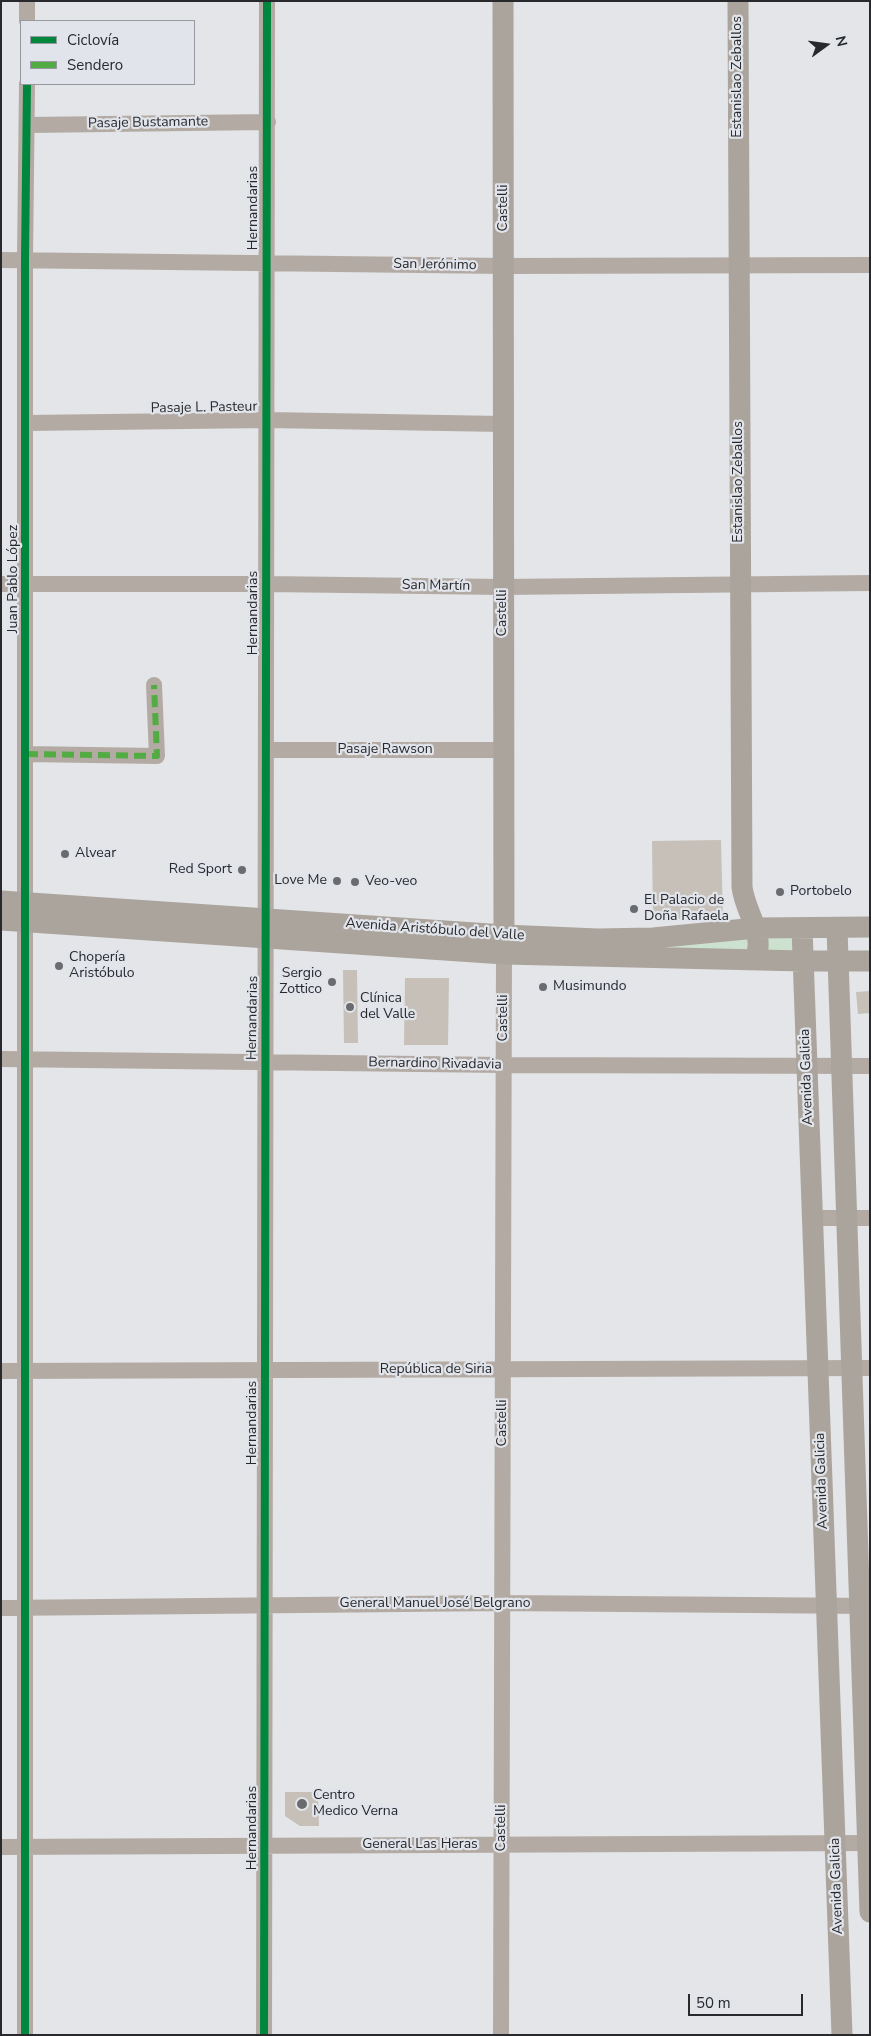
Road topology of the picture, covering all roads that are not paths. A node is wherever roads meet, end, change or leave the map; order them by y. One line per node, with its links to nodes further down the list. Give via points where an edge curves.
1 (27, 1): 5 (street)
2 (267, 1): 7 (street, Hernandarias)
3 (503, 1): 14 (main road, Castelli)
4 (738, 1): 12 (main road, Estanislao Zeballos)
5 (27, 20)
6 (27, 85): 8 (street, Juan Pablo López)
7 (268, 122): 8 (street, Pasaje Bustamante); 11 (street, Hernandarias)
8 (28, 125): 10 (street, Juan Pablo López)
9 (1, 260): 10 (street, San Jerónimo)
10 (25, 260): 11 (street, San Jerónimo); 16 (street, Juan Pablo López)
11 (266, 263): 14 (street, San Jerónimo); 15 (street, Hernandarias)
12 (738, 265): 13 (street, San Jerónimo); 14 (street, San Jerónimo); 22 (main road, Estanislao Zeballos)
13 (870, 265)
14 (504, 266): 17 (main road, Castelli)
15 (266, 420): 16 (street, Pasaje L. Pasteur); 17 (street, Pasaje L. Pasteur); 21 (street, Hernandarias)
16 (26, 422): 20 (street, Juan Pablo López)
17 (503, 424): 23 (main road, Castelli)
18 (870, 583): 22 (street, San Martín)
19 (1, 584): 20 (street, San Martín)
20 (26, 584): 21 (street, San Martín); 27 (street, Juan Pablo López)
21 (267, 584): 23 (street, San Martín); 25 (street, Hernandarias)
22 (739, 584): 23 (street, San Martín); 32 (main road, Estanislao Zeballos, via 742,887)
23 (503, 587): 26 (main road, Castelli)
24 (154, 685): 27 (street, via 157,756)
25 (266, 750): 26 (street, Pasaje Rawson); 35 (street, Hernandarias)
26 (503, 750): 36 (main road, Castelli)
27 (26, 754): 29 (street, Juan Pablo López)
28 (1, 901): 29 (main road, Avenida Aristóbulo del Valle)
29 (26, 912): 30 (main road, Avenida Aristóbulo del Valle); 35 (main road, Avenida Aristóbulo del Valle); 41 (street, Juan Pablo López)
30 (1, 920)
31 (870, 927): 34 (main road, Avenida Aristóbulo del Valle)
32 (756, 928): 33 (main road, Avenida Aristóbulo del Valle); 36 (main road, Avenida Aristóbulo del Valle, via 626,940); 37 (main road, Estanislao Zeballos, via 759,944)
33 (802, 928): 34 (main road, Avenida Aristóbulo del Valle); 38 (main road, Avenida Galicia)
34 (837, 928): 39 (main road)
35 (266, 929): 36 (main road, Avenida Aristóbulo del Valle); 43 (street, Hernandarias)
36 (504, 945): 37 (main road, Avenida Aristóbulo del Valle); 44 (street, Castelli)
37 (755, 960): 38 (main road, Avenida Aristóbulo del Valle)
38 (803, 961): 39 (main road, Avenida Aristóbulo del Valle); 45 (main road, Avenida Galicia)
39 (838, 961): 40 (main road, Avenida Aristóbulo del Valle); 46 (main road)
40 (870, 961)
41 (26, 1058): 42 (street, Bernardino Rivadavia); 43 (street, Bernardino Rivadavia); 56 (street, Juan Pablo López)
42 (1, 1059)
43 (265, 1061): 44 (street, Bernardino Rivadavia); 53 (street, Hernandarias)
44 (503, 1065): 45 (street, Bernardino Rivadavia); 54 (street, Castelli)
45 (807, 1065): 46 (street, Bernardino Rivadavia); 48 (main road, Avenida Galicia)
46 (842, 1066): 47 (street, Bernardino Rivadavia); 49 (main road)
47 (870, 1066)
48 (813, 1218): 49 (street); 51 (main road, Avenida Galicia)
49 (846, 1218): 50 (street); 52 (main road)
50 (870, 1218)
51 (819, 1368): 52 (street, República de Siria); 54 (street, República de Siria); 59 (main road, Avenida Galicia)
52 (861, 1368): 60 (main road)
53 (266, 1370): 54 (street, República de Siria); 56 (street, República de Siria); 58 (street, Hernandarias)
54 (503, 1370): 57 (street, Castelli)
55 (1, 1371): 56 (street, República de Siria)
56 (25, 1371): 62 (street, Juan Pablo López)
57 (502, 1603): 58 (street, General Manuel José Belgrano); 59 (street, General Manuel José Belgrano); 64 (street, Castelli)
58 (265, 1604): 62 (street, General Manuel José Belgrano); 66 (street, Hernandarias)
59 (825, 1606): 60 (street, General Manuel José Belgrano); 65 (main road, Avenida Galicia)
60 (864, 1606): 63 (main road)
61 (1, 1608): 62 (street, General Manuel José Belgrano)
62 (25, 1608): 68 (street, Juan Pablo López)
63 (868, 1843): 65 (street, General Las Heras); 69 (main road)
64 (502, 1844): 65 (street, General Las Heras); 66 (street, General Las Heras); 72 (street, Castelli)
65 (836, 1844): 73 (main road, Avenida Galicia)
66 (265, 1846): 68 (street, General Las Heras); 71 (street, Hernandarias)
67 (1, 1847): 68 (street, General Las Heras)
68 (25, 1847): 70 (street, Juan Pablo López)
69 (870, 1912)
70 (25, 2035)
71 (264, 2035)
72 (501, 2035)
73 (842, 2035)

